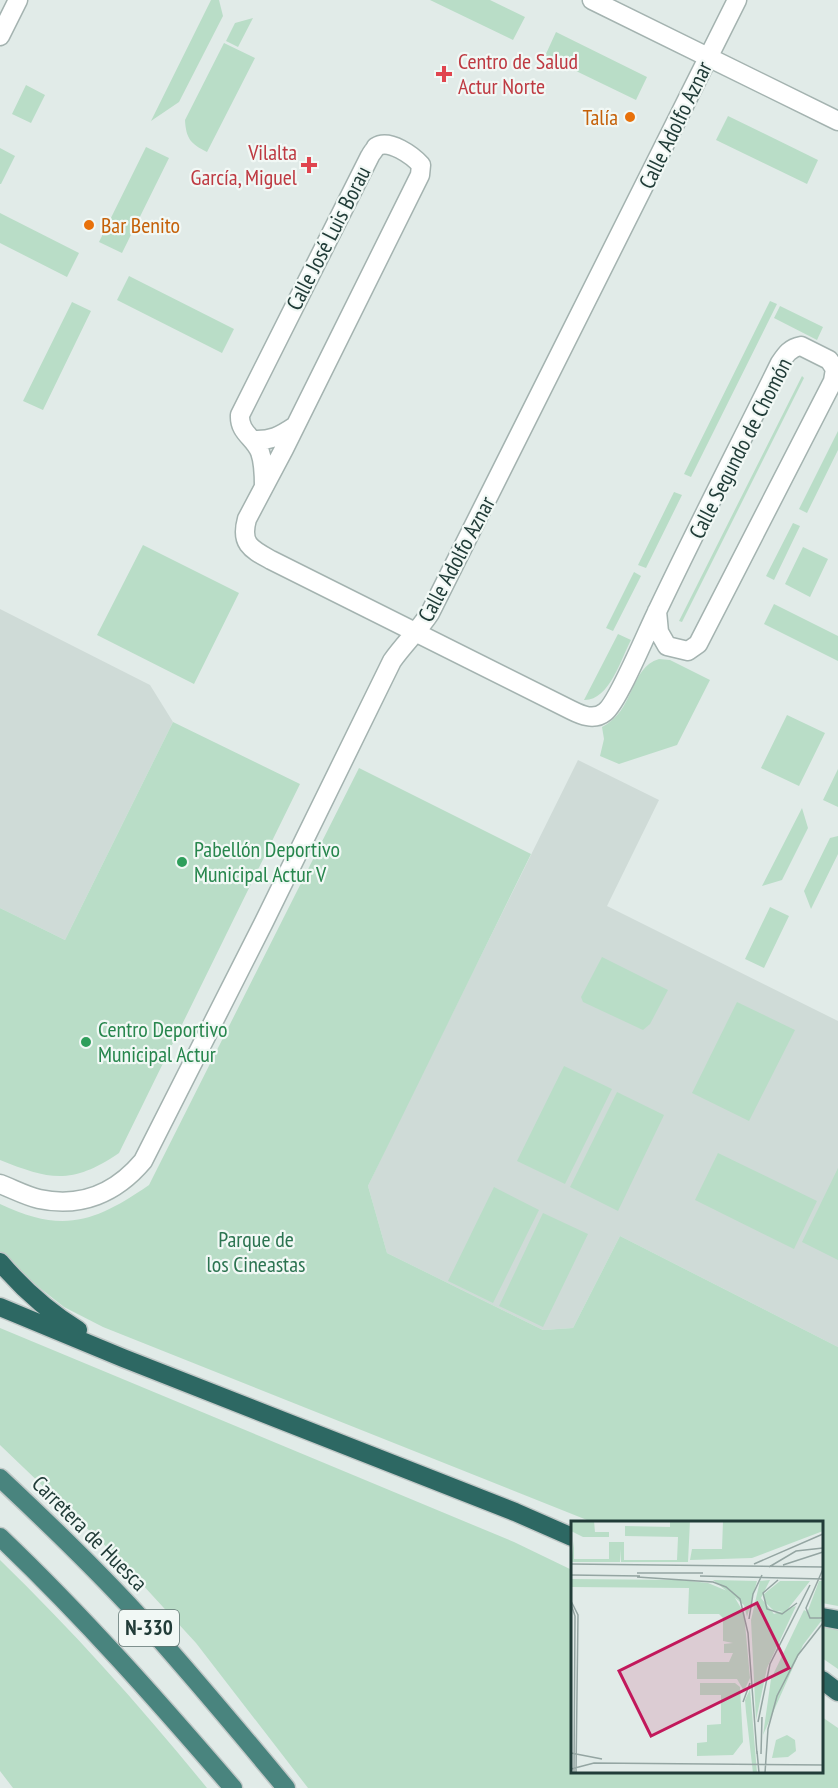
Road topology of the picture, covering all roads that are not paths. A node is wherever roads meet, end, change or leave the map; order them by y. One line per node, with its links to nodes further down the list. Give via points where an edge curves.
1 (18, 0): 4 (street)
2 (592, 0): 5 (street)
3 (737, 0): 5 (street, Calle Adolfo Aznar)
4 (0, 36)
5 (708, 58): 6 (street); 11 (street, Calle Adolfo Aznar, via 436,603)
6 (838, 121)
7 (296, 425): 8 (street, via 267,441); 8 (street, Calle José Luis Borau, via 420,175 421,165 414,156 396,147 376,147 370,156 245,402 240,422 243,433); 9 (street, Calle José Luis Borau)
8 (253, 440): 9 (street, Calle José Luis Borau, via 260,452)
9 (264, 487): 11 (street, Calle José Luis Borau, via 244,530 249,546)
10 (657, 611): 12 (street, via 659,632); 12 (street, Calle Segundo de Chomón, via 785,355 801,346 829,360 835,369 833,381 698,644 688,651); 13 (street, Calle Segundo de Chomón)
11 (417, 633): 13 (street, Calle Segundo de Chomón, via 587,716 605,712); 14 (street, Calle Adolfo Aznar, via 392,661 152,1146 132,1174 114,1189 65,1202 38,1198)
12 (667, 646): 13 (street, Calle Segundo de Chomón)
13 (632, 664)
14 (0, 1184)
15 (0, 1262): 17 (highway, via 57,1317)
16 (0, 1307): 17 (highway)
17 (123, 1358): 19 (highway)
18 (0, 1478): 26 (highway, Carretera de Huesca / N-330, via 136,1614)
19 (571, 1537)
20 (0, 1538): 25 (highway, N-330, via 53,1587 135,1674)
21 (823, 1617): 22 (highway)
22 (838, 1620)
23 (823, 1681): 24 (highway)
24 (838, 1692)
25 (233, 1788)
26 (286, 1788)

